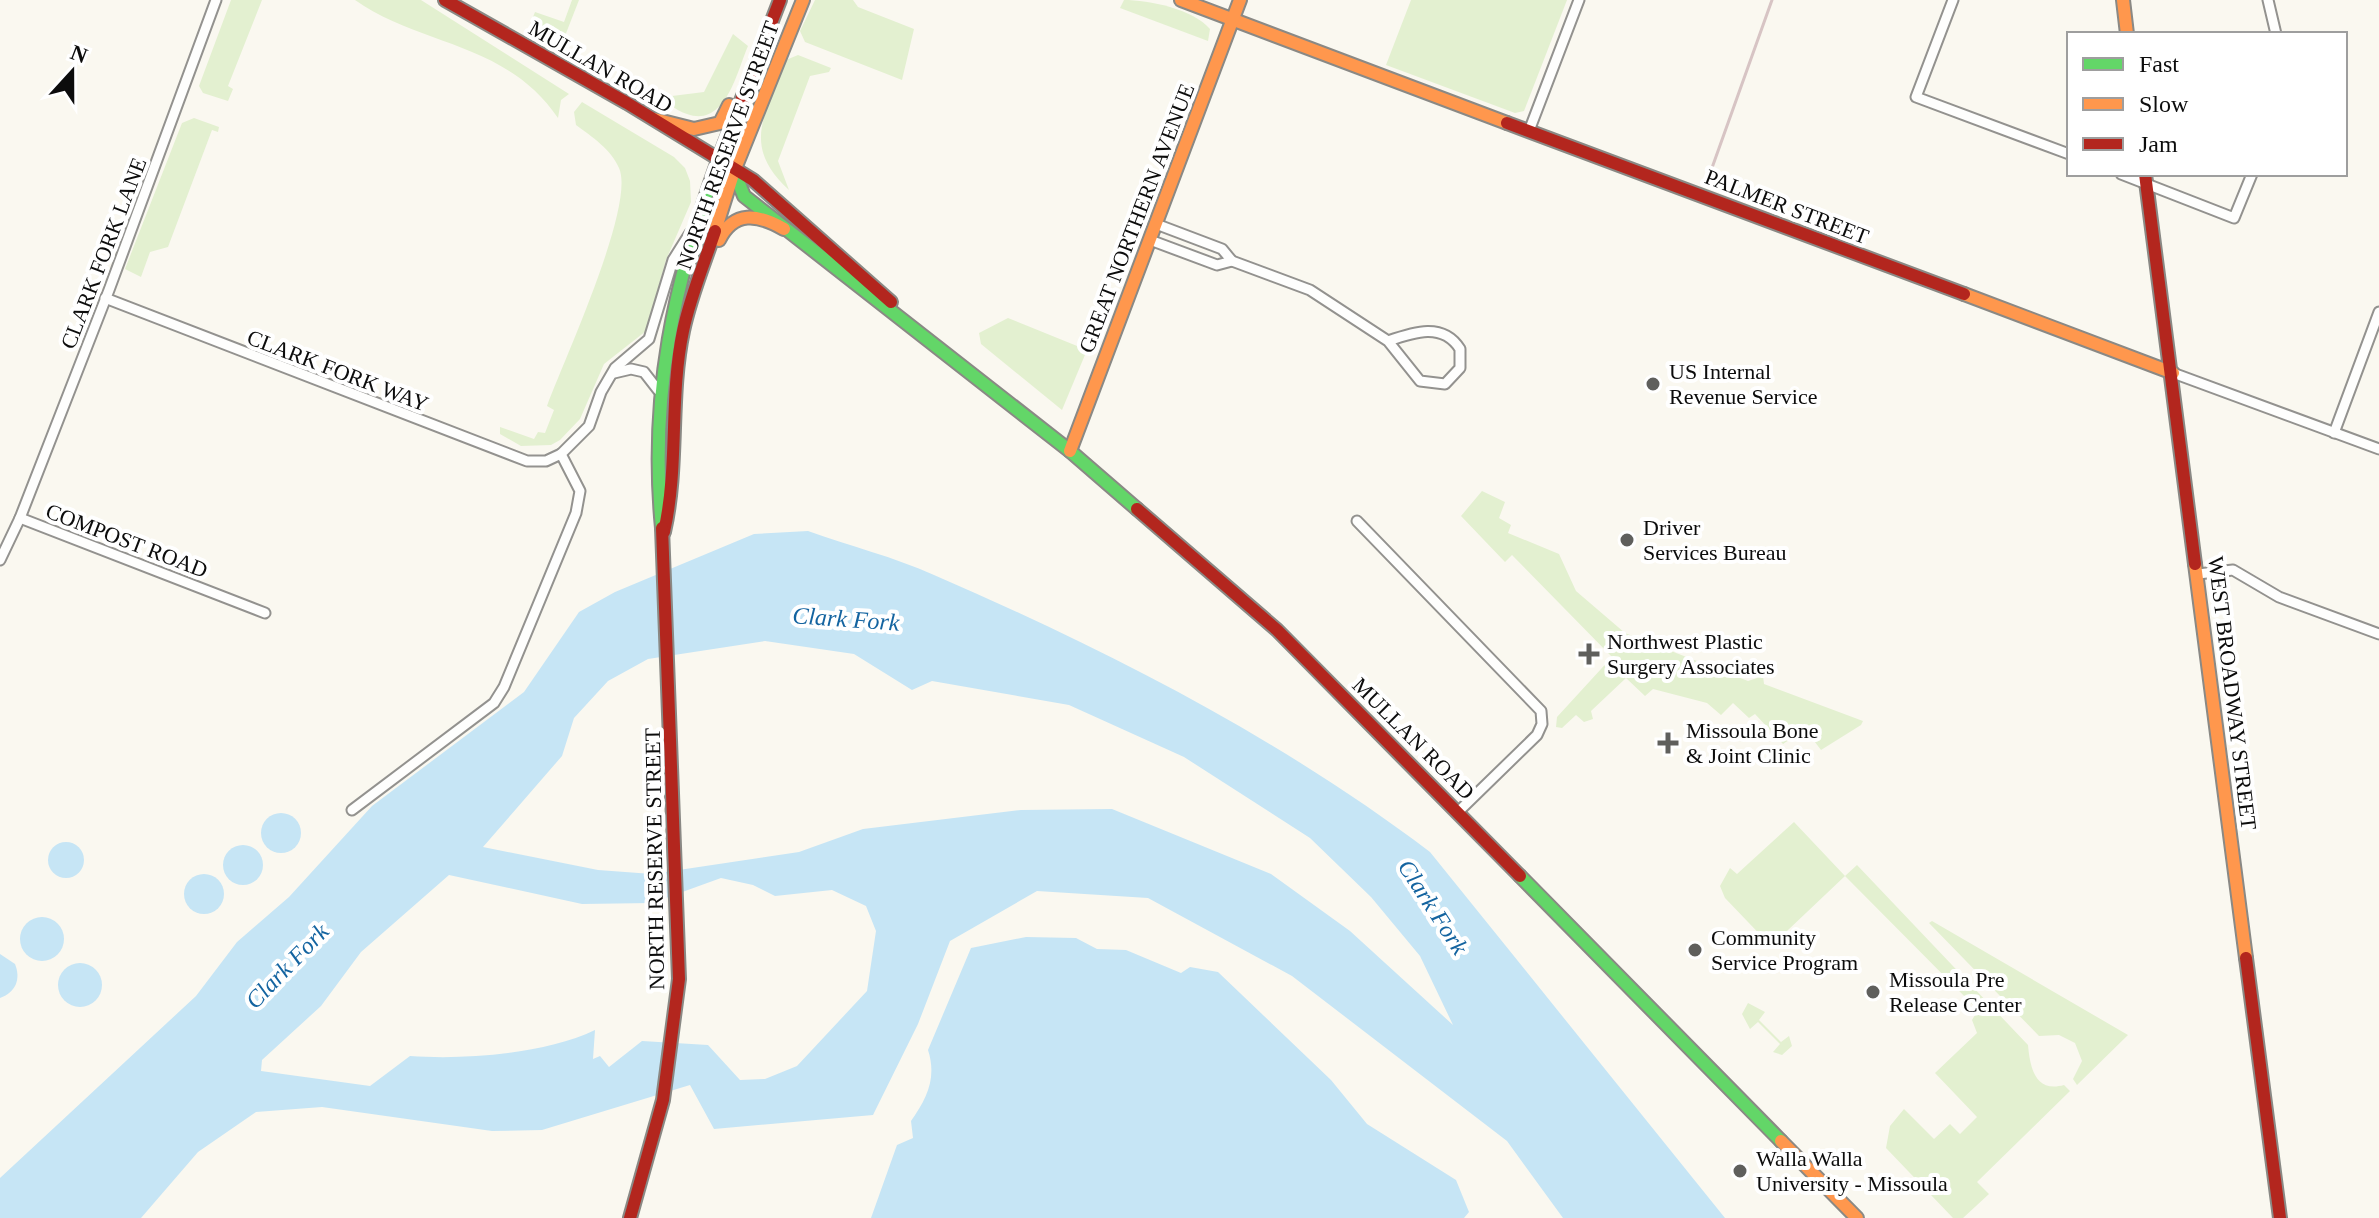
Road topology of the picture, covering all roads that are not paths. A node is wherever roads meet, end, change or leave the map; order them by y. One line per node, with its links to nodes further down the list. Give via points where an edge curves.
1 (216, 0): 27 (street, CLARK FORK LANE)
2 (445, 0): 15 (main road, MULLAN ROAD)
3 (771, 0): 15 (main road, via 720,123 694,129)
4 (780, 0): 18 (main road, NORTH RESERVE STREET)
5 (803, 0): 19 (main road, NORTH RESERVE STREET)
6 (1181, 0): 12 (main road, PALMER STREET)
7 (1240, 0): 12 (main road, GREAT NORTHERN AVENUE)
8 (1579, 0): 16 (street)
9 (1953, 0): 17 (street, via 1916,97)
10 (2123, 0): 13 (main road)
11 (2268, 0): 14 (street)
12 (1232, 20): 16 (main road, PALMER STREET); 22 (main road, GREAT NORTHERN AVENUE)
13 (2127, 32)
14 (2276, 32)
15 (654, 119): 18 (main road, MULLAN ROAD)
16 (1529, 131): 32 (main road, PALMER STREET)
17 (2067, 153)
18 (718, 160): 19 (main road, MULLAN ROAD); 24 (main road, NORTH RESERVE STREET)
19 (734, 171): 23 (main road, MULLAN ROAD, via 744,196); 29 (main road, MULLAN ROAD, via 753,180 840,255); 30 (main road, NORTH RESERVE STREET)
20 (2251, 176): 21 (street, via 2234,218)
21 (2145, 179): 32 (main road, WEST BROADWAY STREET)
22 (1156, 224): 25 (main road, GREAT NORTHERN AVENUE); 26 (street, via 1222,249)
23 (784, 229): 29 (main road, MULLAN ROAD); 30 (main road, via 749,215 727,223 696,309)
24 (693, 231): 33 (street, via 673,260 654,330); 34 (main road, NORTH RESERVE STREET, via 668,320)
25 (1150, 240): 26 (street, via 1217,265); 37 (main road, GREAT NORTHERN AVENUE)
26 (1232, 261): 31 (street, via 1310,290)
27 (105, 298): 38 (street, CLARK FORK WAY, via 527,461); 39 (street, CLARK FORK LANE)
28 (2379, 312): 35 (street)
29 (910, 323): 37 (main road, MULLAN ROAD)
30 (683, 330): 41 (main road, NORTH RESERVE STREET, via 675,394 673,492)
31 (1388, 341): 31 (street, via 1424,384 1445,384 1460,368 1460,349 1443,333 1430,330)
32 (2173, 373): 35 (street, PALMER STREET); 43 (main road, WEST BROADWAY STREET)
33 (610, 374): 34 (street, via 644,372); 38 (street, via 589,426)
34 (658, 390): 41 (main road, NORTH RESERVE STREET, via 655,491)
35 (2334, 433): 36 (street, PALMER STREET)
36 (2379, 449)
37 (1070, 451): 47 (main road, MULLAN ROAD, via 1277,630)
38 (561, 454): 46 (street, via 580,491 576,513 504,687 494,703)
39 (20, 518): 42 (street, COMPOST ROAD); 44 (street, COMPOST ROAD)
40 (1357, 521): 47 (street, via 1541,711 1537,735)
41 (663, 542): 48 (main road, NORTH RESERVE STREET, via 679,979 658,1127)
42 (0, 560)
43 (2198, 574): 45 (street, via 2233,570 2279,597); 50 (main road, WEST BROADWAY STREET)
44 (265, 613)
45 (2379, 634)
46 (352, 810)
47 (1459, 811): 49 (main road, MULLAN ROAD)
48 (630, 1218)
49 (1857, 1218)
50 (2280, 1218)

